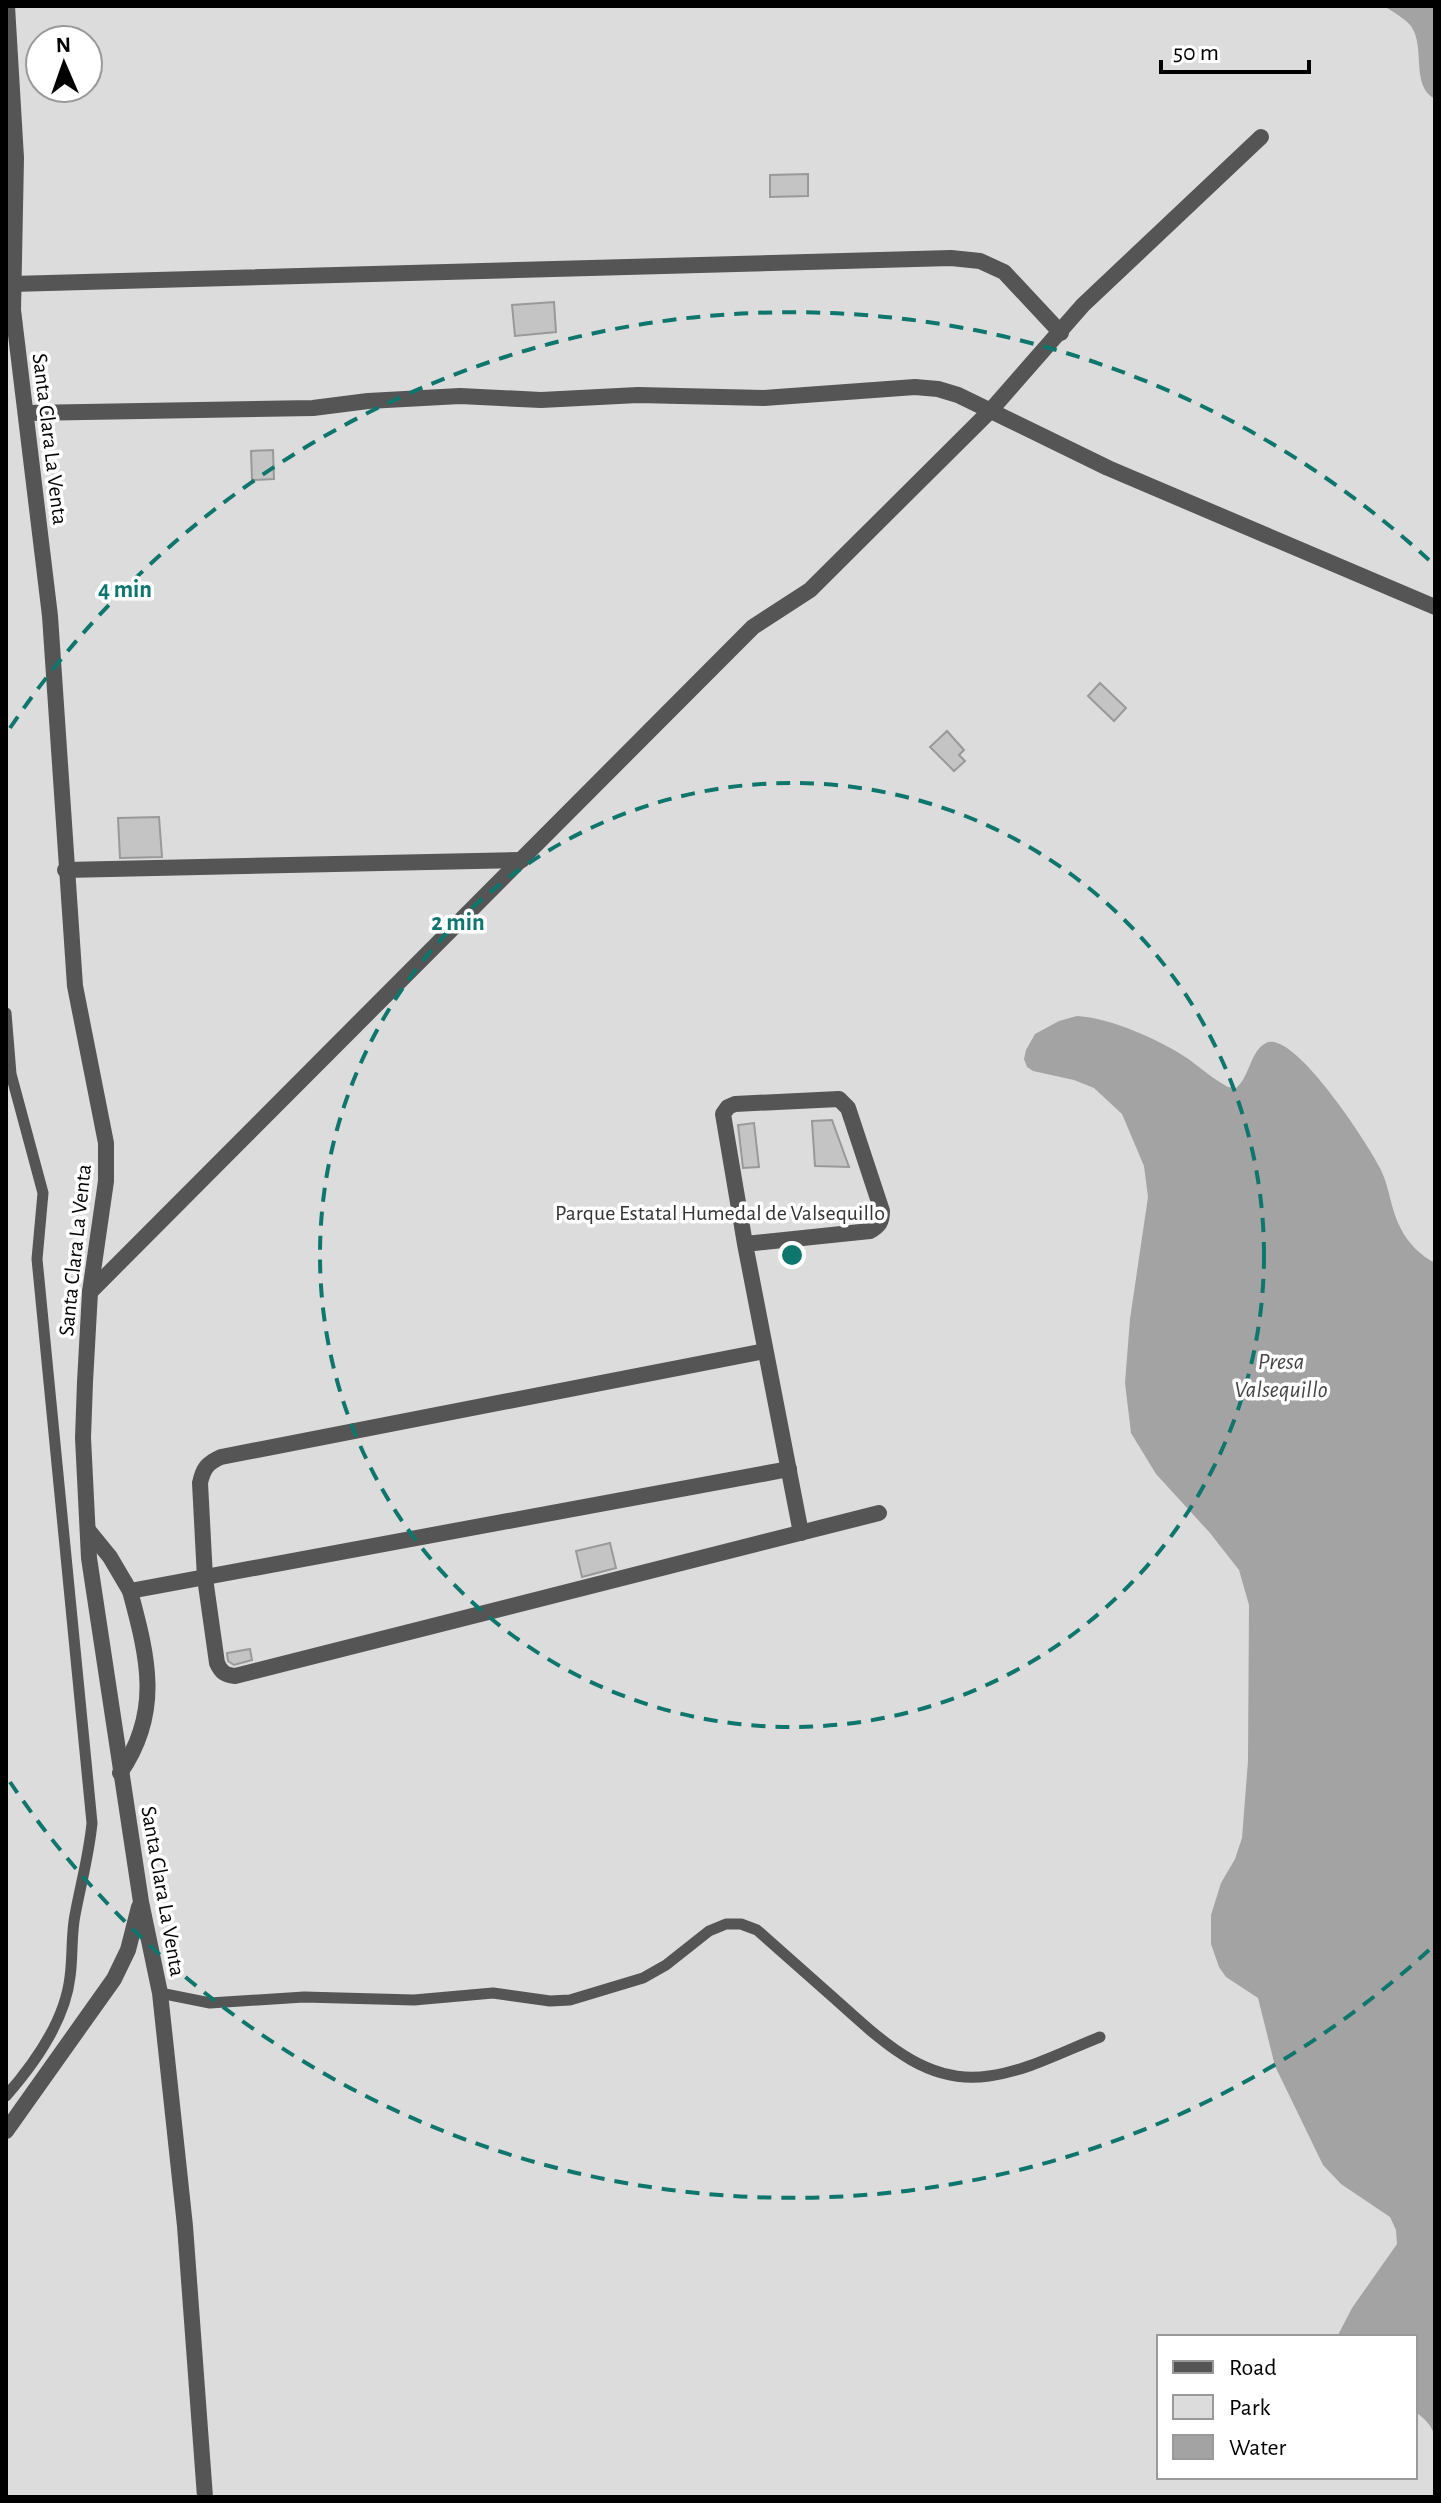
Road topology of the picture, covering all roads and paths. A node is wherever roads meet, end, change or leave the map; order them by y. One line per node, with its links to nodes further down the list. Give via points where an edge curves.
1 (7, 6): 3 (street, Santa Clara La Venta, via 16,158)
2 (1261, 137): 4 (street, via 1083,305)
3 (12, 284): 4 (street, via 951,258 980,261 1004,272); 6 (street, Santa Clara La Venta)
4 (1061, 333): 5 (street)
5 (991, 410): 6 (street, via 958,395 915,387 764,398 460,396 313,408); 7 (street, via 1108,468); 8 (street, via 810,590 753,627)
6 (27, 413): 9 (street, Santa Clara La Venta, via 50,616)
7 (1435, 607)
8 (522, 860): 9 (street); 12 (street)
9 (65, 870): 12 (street, Santa Clara La Venta, via 75,986 106,1143 106,1181)
10 (6, 1013): 24 (lane, via 17,1104 43,1193 37,1259 92,1823 63,2010 34,2061)
11 (745, 1244): 11 (street, via 723,1114 735,1104 833,1098 844,1102 882,1211 878,1227); 13 (street)
12 (90, 1292): 16 (street, Santa Clara La Venta, via 83,1438)
13 (765, 1351): 14 (street); 18 (street, via 221,1457 202,1471 200,1483)
14 (789, 1469): 17 (street); 18 (street)
15 (879, 1513): 17 (street)
16 (88, 1530): 19 (street); 20 (street, Santa Clara La Venta)
17 (801, 1533): 18 (street, via 235,1676 220,1671 217,1663)
18 (205, 1578): 19 (street)
19 (130, 1591): 20 (street, via 145,1649 147,1687 136,1749)
20 (120, 1773): 21 (street, Santa Clara La Venta)
21 (141, 1902): 22 (street, Santa Clara La Venta); 25 (street, via 114,1979)
22 (160, 1993): 23 (lane, via 210,2003 304,1997 414,2000 493,1993 570,2000 643,1978 709,1931 741,1924 757,1930 893,2051 921,2066 958,2077 989,2076); 26 (street, Santa Clara La Venta, via 185,2226)
23 (1100, 2037)
24 (6, 2096)
25 (6, 2131)
26 (205, 2497)

